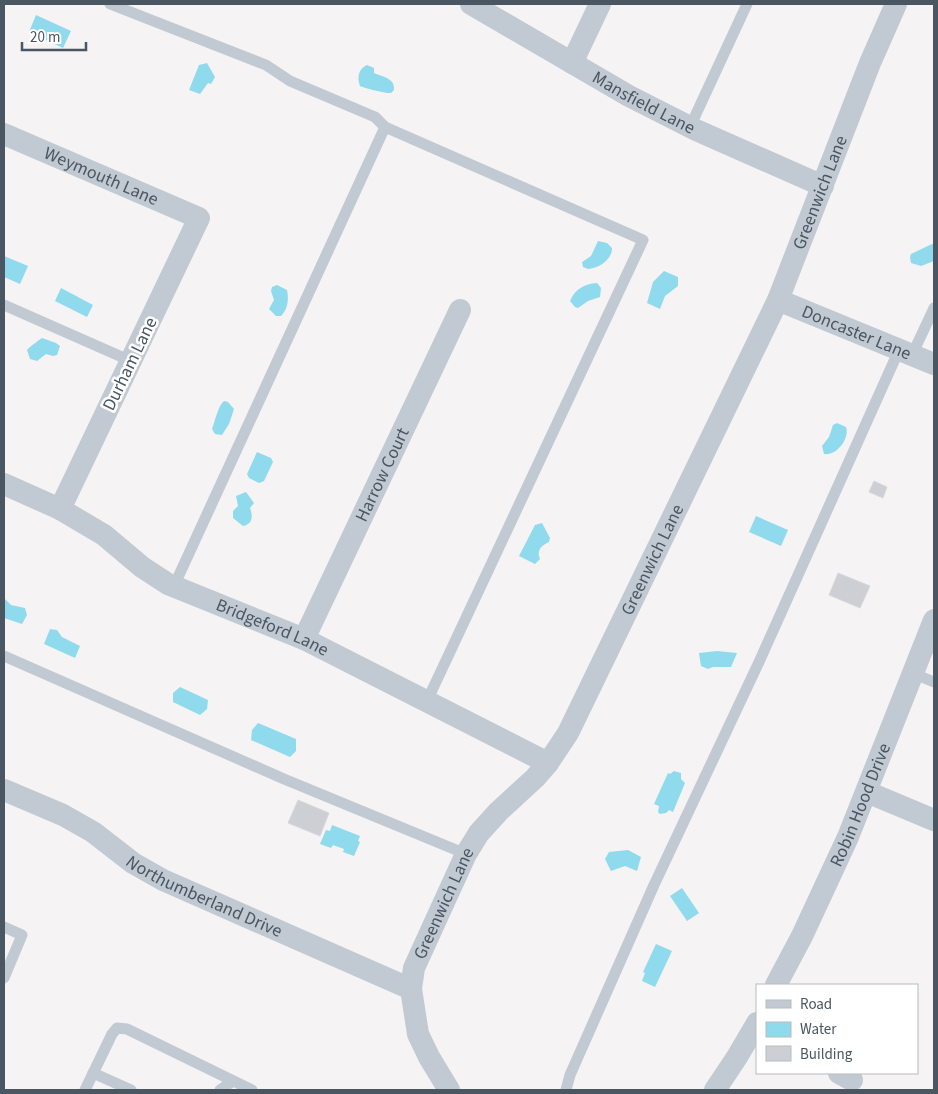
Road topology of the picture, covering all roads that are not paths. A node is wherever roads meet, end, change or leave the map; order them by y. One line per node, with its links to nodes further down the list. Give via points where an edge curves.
1 (110, 4): 7 (lane, via 266,65 290,81 375,117)
2 (471, 4): 6 (street, Mansfield Lane)
3 (600, 4): 6 (street)
4 (747, 4): 8 (lane)
5 (896, 4): 10 (street, Greenwich Lane)
6 (572, 63): 8 (street, Mansfield Lane)
7 (385, 127): 21 (lane); 27 (lane, via 642,240)
8 (690, 127): 10 (street, Mansfield Lane)
9 (4, 134): 11 (street, Weymouth Lane)
10 (823, 186): 12 (street, Greenwich Lane)
11 (199, 218): 17 (street, Durham Lane)
12 (778, 300): 16 (street, Doncaster Lane); 28 (street, Greenwich Lane, via 568,732)
13 (4, 305): 17 (lane)
14 (934, 308): 16 (lane)
15 (460, 310): 23 (street, Harrow Court)
16 (906, 352): 18 (street, Doncaster Lane); 45 (lane, via 650,894)
17 (131, 361): 20 (street, Durham Lane)
18 (934, 364)
19 (4, 484): 20 (street, Bridgeford Lane)
20 (60, 509): 21 (street, Bridgeford Lane, via 104,535 142,568)
21 (174, 586): 23 (street, Bridgeford Lane)
22 (934, 620): 25 (street, Robin Hood Drive)
23 (304, 639): 27 (street, Bridgeford Lane)
24 (4, 656): 32 (lane, via 284,779)
25 (912, 673): 26 (lane); 30 (street, Robin Hood Drive)
26 (934, 682)
27 (427, 701): 28 (street, Bridgeford Lane)
28 (548, 763): 32 (street, Greenwich Lane, via 499,811)
29 (4, 790): 36 (street, Northumberland Drive, via 63,815 163,880)
30 (867, 792): 31 (street); 35 (street, Robin Hood Drive)
31 (934, 820)
32 (466, 854): 36 (street, Greenwich Lane, via 414,968)
33 (4, 928): 34 (lane, via 22,935)
34 (4, 978)
35 (777, 984)
36 (411, 990): 44 (street, Greenwich Lane, via 418,1034)
37 (756, 1026): 46 (street)
38 (93, 1073): 39 (lane, via 117,1028 127,1029); 40 (lane); 41 (lane)
39 (233, 1081): 42 (lane); 43 (lane)
40 (85, 1090)
41 (131, 1090)
42 (220, 1090)
43 (252, 1090)
44 (450, 1090)
45 (566, 1090)
46 (715, 1090)

